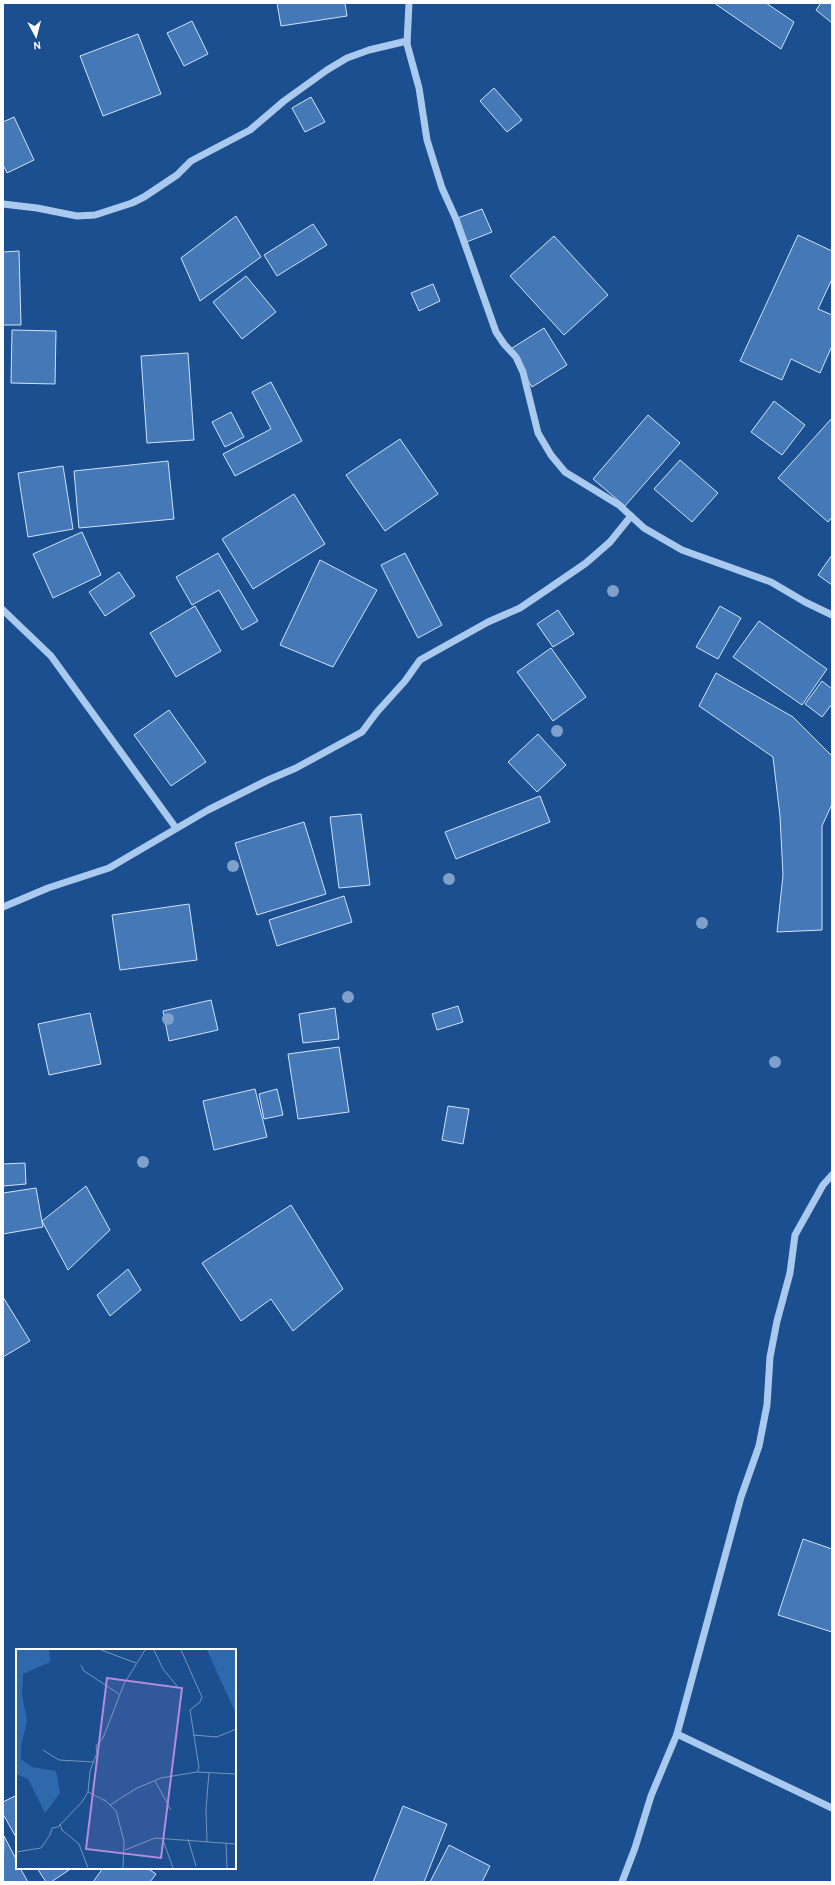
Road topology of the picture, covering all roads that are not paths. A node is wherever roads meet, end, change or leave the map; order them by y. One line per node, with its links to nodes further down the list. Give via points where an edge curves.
1 (409, 3): 2 (street)
2 (407, 41): 3 (street, via 347,58 284,101 250,130 190,161 177,175 132,203 96,215 77,216); 4 (street, via 419,88 427,140 442,188 456,219 496,332 516,357 523,372 538,433 565,472)
3 (4, 202)
4 (631, 516): 6 (street, via 644,528 682,550 771,582); 7 (street, via 610,542 586,563 551,587 520,608 488,622 420,660 362,732)
5 (3, 610): 7 (street, via 51,656)
6 (832, 615)
7 (176, 828): 8 (street, via 109,868 48,888)
8 (3, 908)
9 (832, 1175): 10 (street, via 823,1185 795,1235 790,1273 770,1357 768,1405 760,1446 741,1496)
10 (677, 1734): 11 (street); 12 (street, via 651,1796)
11 (832, 1808)
12 (622, 1882)

